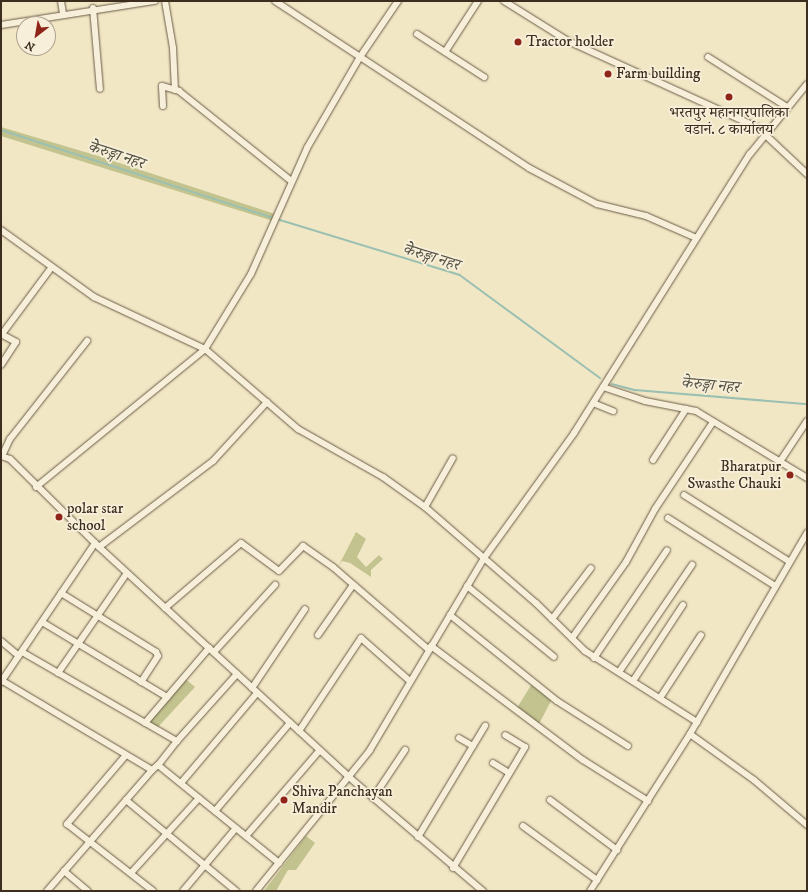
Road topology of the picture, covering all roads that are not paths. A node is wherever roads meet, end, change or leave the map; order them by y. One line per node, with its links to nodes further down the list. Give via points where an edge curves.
1 (62, 1): 9 (street)
2 (154, 1): 8 (street)
3 (164, 1): 18 (street, via 173,48)
4 (275, 1): 13 (street)
5 (398, 1): 13 (street)
6 (478, 1): 12 (street)
7 (504, 1): 21 (street, via 568,41)
8 (93, 8): 9 (street); 17 (street)
9 (63, 13): 10 (street)
10 (1, 25)
11 (416, 34): 12 (street)
12 (445, 52): 15 (street)
13 (360, 57): 23 (street); 25 (street, via 467,129 572,192 597,204 677,227)
14 (708, 57): 20 (street)
15 (484, 77)
16 (807, 84): 20 (street)
17 (100, 89)
18 (175, 90): 19 (street, via 162,86); 23 (street)
19 (162, 106)
20 (787, 107): 21 (street)
21 (765, 133): 22 (street); 25 (street)
22 (807, 174)
23 (290, 180): 30 (street, via 251,274)
24 (3, 232): 26 (street); 27 (street)
25 (696, 238): 32 (street)
26 (1, 239)
27 (51, 268): 28 (street); 30 (street, via 94,297)
28 (1, 334): 31 (street, via 16,342)
29 (87, 341): 39 (street, via 10,439)
30 (205, 349): 33 (street); 44 (street)
31 (1, 365)
32 (603, 387): 34 (street); 35 (street, via 645,401)
33 (267, 402): 46 (street, via 298,429 384,477); 49 (street, via 213,461)
34 (593, 403): 36 (street); 51 (street)
35 (686, 409): 38 (street); 41 (street)
36 (613, 411)
37 (807, 421): 42 (street)
38 (713, 422): 42 (street); 70 (street, via 655,509 626,562)
39 (1, 456): 44 (street, via 10,459)
40 (454, 458): 46 (street)
41 (653, 460)
42 (782, 460): 43 (street)
43 (807, 478)
44 (36, 487): 49 (street)
45 (684, 495): 52 (street)
46 (425, 507): 51 (street)
47 (668, 518): 59 (street)
48 (807, 533): 52 (street)
49 (97, 545): 55 (street); 60 (street)
50 (667, 550): 77 (street)
51 (484, 558): 58 (street); 66 (street)
52 (790, 562): 59 (street)
53 (692, 565): 78 (street)
54 (591, 568): 66 (street)
55 (127, 573): 62 (street); 64 (street)
56 (275, 585): 74 (street)
57 (353, 585): 62 (street, via 306,547 300,547 279,571 241,543); 68 (street); 73 (street)
58 (467, 586): 65 (street); 76 (street)
59 (775, 586): 90 (street)
60 (61, 593): 64 (street); 67 (street)
61 (683, 605): 81 (street)
62 (165, 608): 74 (street)
63 (305, 610): 85 (street)
64 (98, 615): 72 (street); 84 (street, via 156,652 158,656)
65 (450, 615): 73 (street); 99 (street, via 557,701)
66 (552, 619): 70 (street)
67 (42, 622): 72 (street); 75 (street)
68 (318, 635)
69 (701, 635): 88 (street)
70 (572, 638): 77 (street)
71 (1, 641): 75 (street)
72 (78, 644): 79 (street); 84 (street)
73 (430, 648): 83 (street); 113 (street, via 582,760)
74 (211, 650): 80 (street); 87 (street)
75 (20, 654): 79 (street); 82 (street)
76 (554, 657)
77 (594, 658): 78 (street)
78 (619, 672): 81 (street)
79 (58, 673): 91 (street)
80 (237, 674): 85 (street); 97 (street)
81 (633, 680): 88 (street)
82 (1, 681): 102 (street)
83 (410, 681): 93 (street, via 361,638); 107 (street)
84 (141, 682): 87 (street)
85 (252, 688): 86 (street)
86 (258, 693): 89 (street); 108 (street)
87 (167, 697): 91 (street)
88 (660, 698): 90 (street)
89 (290, 722): 93 (street); 114 (street)
90 (697, 722): 94 (street)
91 (145, 723): 97 (street)
92 (485, 726): 98 (street)
93 (299, 730): 100 (street)
94 (690, 734): 113 (street); 115 (street, via 754,780)
95 (505, 735): 106 (street, via 525,747)
96 (459, 738): 98 (street)
97 (177, 741): 104 (street)
98 (472, 746): 120 (street)
99 (628, 746)
100 (320, 750): 107 (street); 119 (street)
101 (405, 750): 110 (street)
102 (126, 755): 105 (street); 121 (street, via 67,824)
103 (493, 763): 106 (street)
104 (158, 765): 105 (street); 108 (street)
105 (152, 770): 111 (street)
106 (509, 773): 125 (street)
107 (350, 778): 110 (street); 123 (street)
108 (181, 783): 109 (street)
109 (199, 798): 114 (street); 118 (street)
110 (373, 798): 120 (street)
111 (126, 800): 118 (street); 121 (street)
112 (550, 800): 122 (street)
113 (648, 801): 122 (street)
114 (215, 811): 117 (street)
115 (807, 825)
116 (523, 826): 128 (street)
117 (236, 828): 119 (street); 124 (street)
118 (167, 834): 124 (street); 127 (street)
119 (246, 836): 123 (street)
120 (418, 837): 125 (street)
121 (91, 840): 126 (street); 127 (street)
122 (617, 850): 128 (street)
123 (279, 864): 134 (street)
124 (205, 865): 132 (street); 133 (street)
125 (453, 868): 135 (street)
126 (64, 871): 130 (street); 131 (street)
127 (131, 873): 129 (street)
128 (597, 880): 136 (street)
129 (150, 890)
130 (47, 891)
131 (88, 891)
132 (183, 891)
133 (236, 891)
134 (256, 891)
135 (483, 891)
136 (590, 891)

